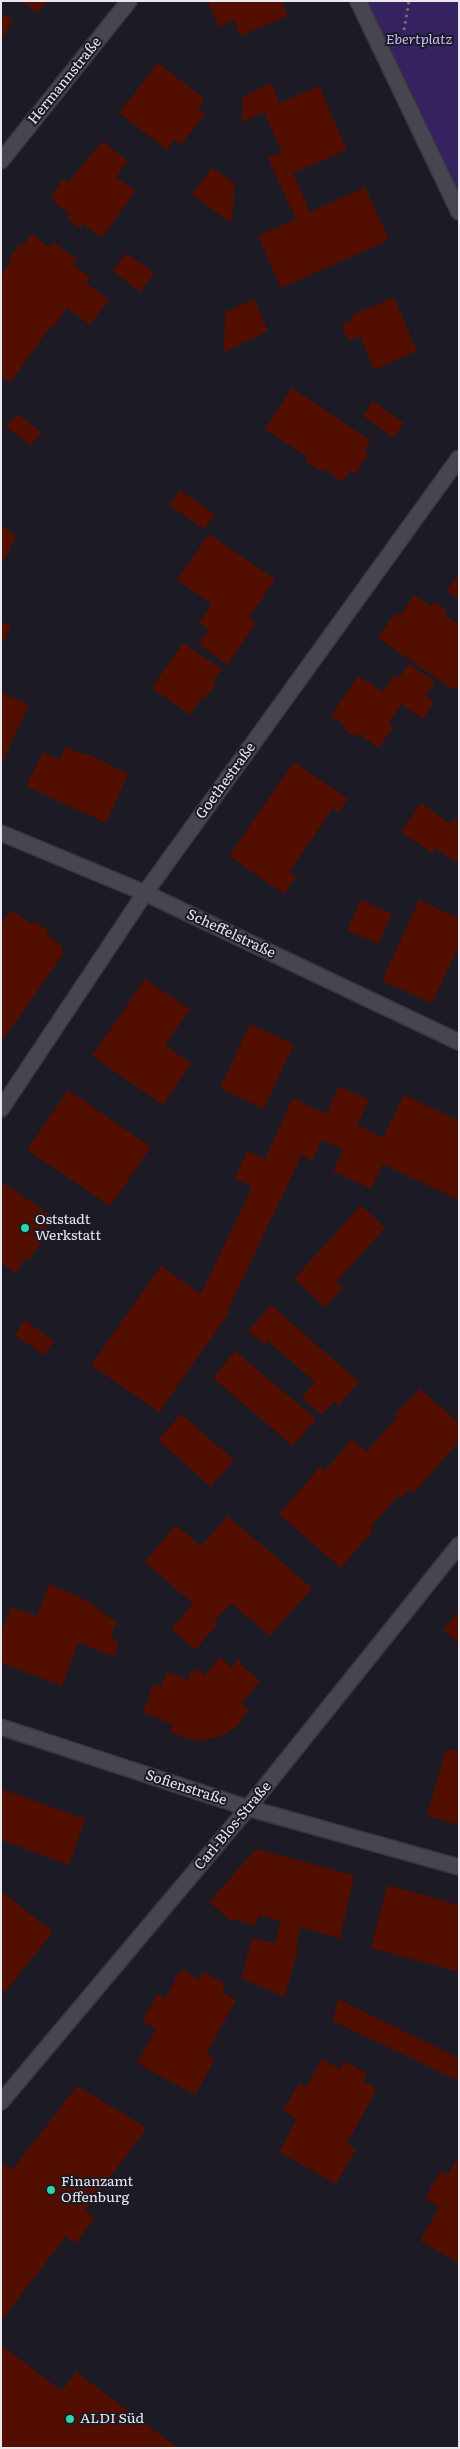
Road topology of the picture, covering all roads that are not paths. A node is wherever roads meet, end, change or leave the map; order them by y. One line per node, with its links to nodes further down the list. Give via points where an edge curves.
1 (129, 1): 3 (street, Hermannstraße)
2 (358, 1): 5 (street)
3 (7, 142): 4 (street, Hermannstraße)
4 (1, 161)
5 (459, 212)
6 (459, 458): 8 (street, Goethestraße)
7 (1, 832): 8 (street, Scheffelstraße)
8 (145, 894): 9 (street, Scheffelstraße); 10 (street, Goethestraße)
9 (459, 1042)
10 (1, 1109)
11 (459, 1545): 13 (street, Carl-Blos-Straße)
12 (1, 1727): 13 (street, Sofienstraße)
13 (248, 1808): 14 (street, Sofienstraße); 15 (street, Carl-Blos-Straße)
14 (459, 1867)
15 (1, 2102)

